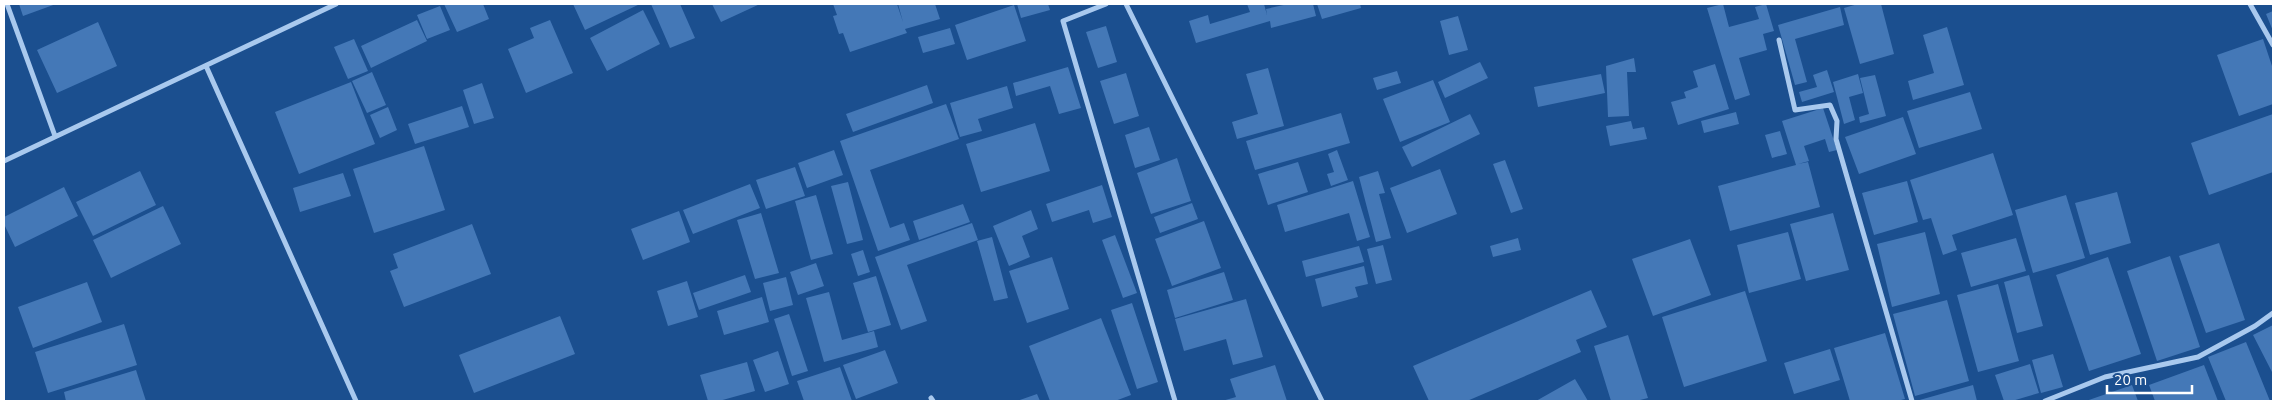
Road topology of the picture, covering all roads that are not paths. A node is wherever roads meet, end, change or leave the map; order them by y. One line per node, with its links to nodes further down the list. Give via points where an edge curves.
1 (7, 4): 9 (street)
2 (336, 4): 8 (street)
3 (1106, 4): 13 (street, via 1063,21)
4 (1126, 4): 14 (street)
5 (2250, 4): 7 (street)
6 (1779, 40): 15 (street, via 1795,110 1830,105 1837,121 1836,139)
7 (2273, 45)
8 (206, 66): 9 (street); 12 (street)
9 (55, 136): 10 (street)
10 (4, 161)
11 (2273, 313): 16 (street, via 2198,357 2105,377)
12 (356, 401)
13 (1175, 401)
14 (1322, 401)
15 (1912, 401)
16 (2045, 401)

